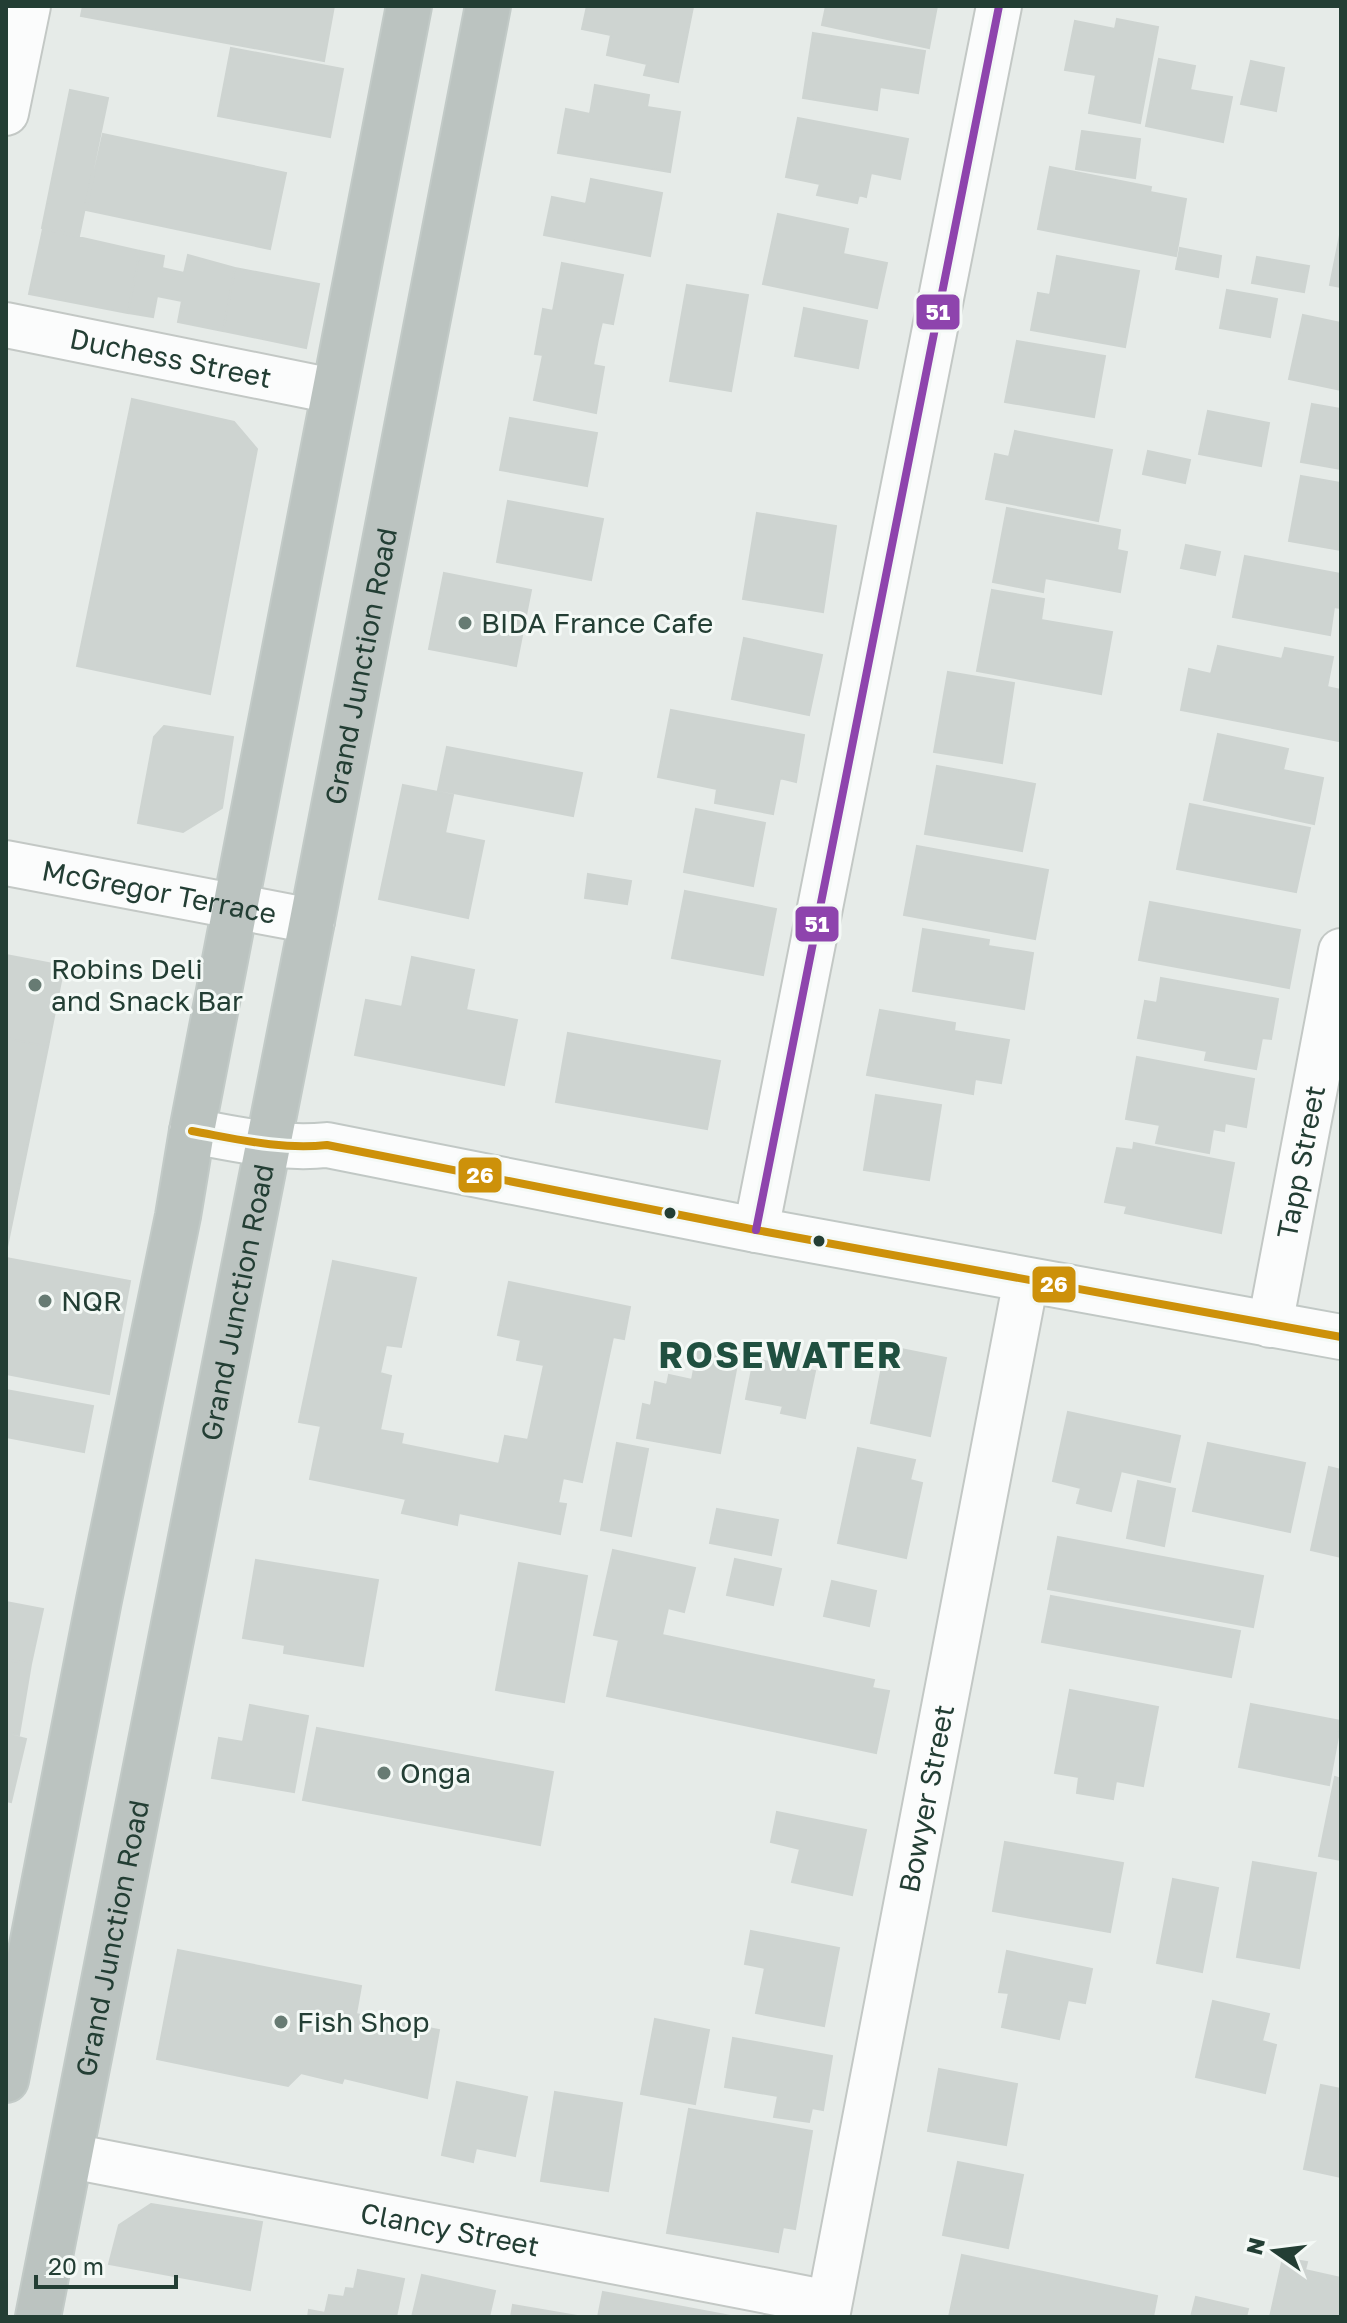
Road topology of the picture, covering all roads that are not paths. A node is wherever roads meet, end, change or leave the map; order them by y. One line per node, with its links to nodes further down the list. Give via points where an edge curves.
1 (28, 6): 5 (street)
2 (409, 6): 7 (highway)
3 (488, 6): 10 (highway, Grand Junction Road)
4 (999, 6): 14 (street)
5 (6, 113)
6 (6, 325): 7 (street, Duchess Street)
7 (333, 391): 9 (highway)
8 (6, 863): 9 (street, McGregor Terrace)
9 (235, 907): 10 (street, McGregor Terrace); 12 (highway)
10 (312, 921): 13 (highway, Grand Junction Road)
11 (1341, 951): 16 (street, Tapp Street)
12 (192, 1131): 13 (street); 18 (highway)
13 (267, 1145): 14 (street, via 327,1145); 19 (highway, Grand Junction Road)
14 (756, 1230): 15 (street)
15 (1026, 1280): 16 (street); 20 (street, Bowyer Street)
16 (1270, 1325): 17 (street)
17 (1341, 1337)
18 (6, 2080)
19 (71, 2156): 20 (street, Clancy Street); 21 (highway, Grand Junction Road)
20 (828, 2310)
21 (38, 2317)

